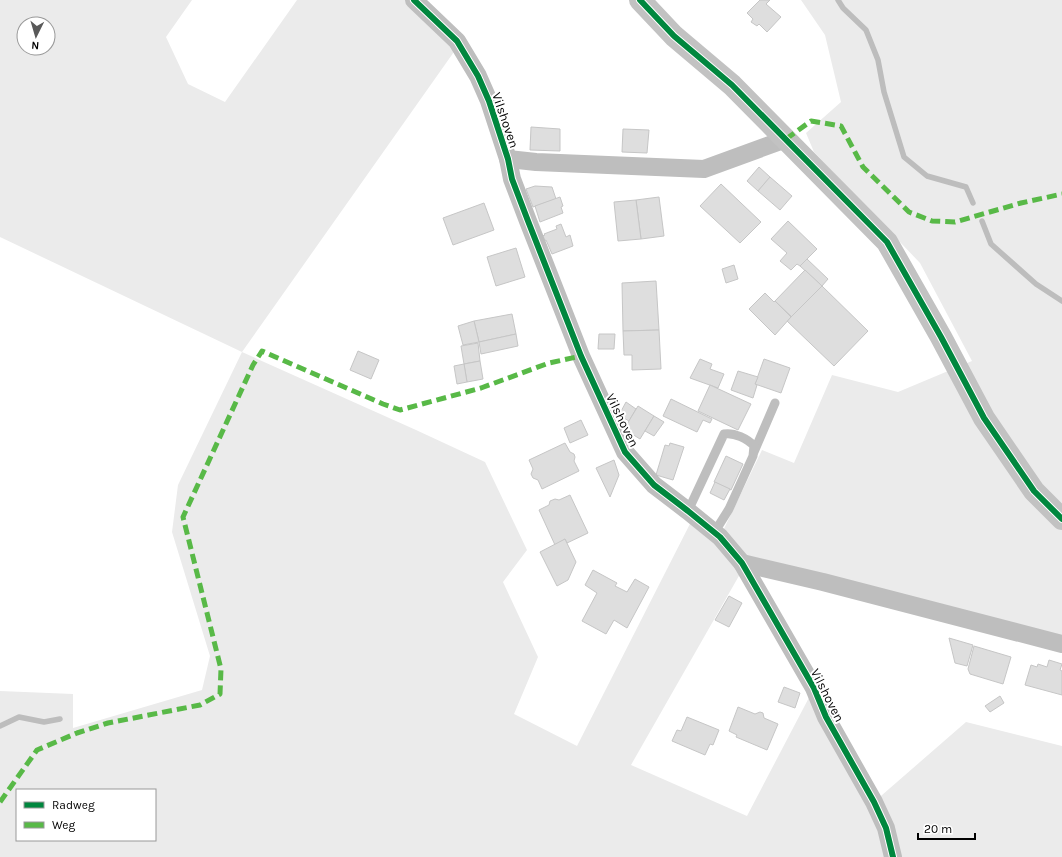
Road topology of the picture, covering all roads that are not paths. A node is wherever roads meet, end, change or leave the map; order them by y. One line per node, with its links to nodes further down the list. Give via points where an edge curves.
1 (414, 0): 4 (street, Vilshoven, via 457,41 478,76)
2 (640, 0): 3 (main road, via 674,36 732,85)
3 (786, 139): 4 (street, Vilshoven, via 704,169); 8 (main road, via 887,242 984,418 1034,490)
4 (508, 159): 7 (street, Vilshoven, via 512,180 581,356 625,452 654,485)
5 (775, 403): 6 (lane)
6 (754, 452): 7 (lane, via 751,442 733,434 724,434); 9 (lane)
7 (688, 511): 9 (street, Vilshoven)
8 (1062, 519)
9 (714, 533): 10 (street, Vilshoven)
10 (742, 563): 11 (street); 12 (street, Vilshoven, via 814,688 826,718 874,802 886,828)
11 (1062, 644)
12 (893, 857)

